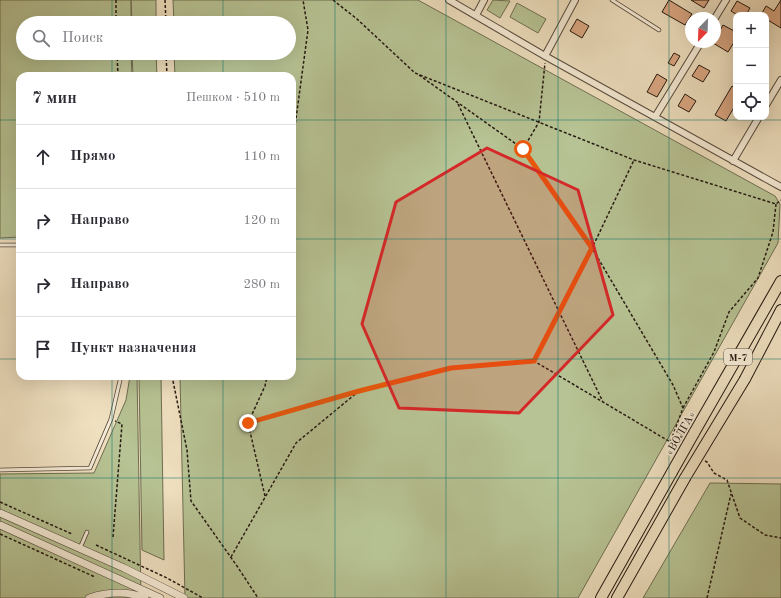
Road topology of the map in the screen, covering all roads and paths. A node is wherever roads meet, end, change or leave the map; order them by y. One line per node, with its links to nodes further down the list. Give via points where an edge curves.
1 (116, 0): 12 (path)
2 (165, 0): 13 (path)
3 (303, 0): 26 (path, via 308,30)
4 (333, 0): 21 (path)
5 (449, 0): 11 (street)
6 (484, 0): 11 (street)
7 (575, 0): 16 (street)
8 (612, 0): 14 (lane)
9 (726, 0): 10 (street)
10 (719, 12)
11 (476, 15): 16 (street)
12 (116, 16)
13 (166, 16)
14 (659, 30)
15 (696, 48): 25 (street)
16 (545, 56): 25 (street); 28 (path)
17 (117, 60): 19 (path)
18 (166, 60): 20 (path)
19 (118, 72)
20 (167, 72)
21 (415, 73): 24 (path); 28 (path)
22 (781, 80): 23 (street)
23 (769, 100)
24 (457, 102): 29 (path); 40 (path)
25 (655, 116): 31 (street)
26 (296, 118)
27 (757, 120): 31 (street)
28 (539, 122): 29 (path); 30 (path)
29 (523, 149): 37 (path)
30 (634, 160): 34 (path); 37 (path)
31 (733, 160): 32 (street)
32 (781, 187)
33 (781, 200): 34 (path)
34 (776, 204): 47 (path, via 773,232 758,278 729,312 714,352)
35 (0, 245): 36 (lane)
36 (16, 245)
37 (592, 248): 40 (path); 47 (path, via 673,385)
38 (781, 281): 74 (highway, «ВОЛГА» / М-7, bridge)
39 (781, 310): 75 (highway, М-7, bridge, via 745,379)
40 (559, 312): 41 (path); 46 (path)
41 (534, 361): 45 (path, via 451,368); 46 (path)
42 (120, 380): 48 (lane)
43 (173, 380): 66 (path, via 186,450 191,501)
44 (267, 380): 49 (path)
45 (359, 391): 49 (path); 55 (path, via 296,443)
46 (603, 402): 50 (path)
47 (683, 408): 50 (path)
48 (111, 419): 53 (lane, via 90,468); 62 (path, via 122,424)
49 (248, 423): 55 (path)
50 (670, 443): 51 (path)
51 (677, 446)
52 (704, 461): 54 (path, via 714,472 727,480)
53 (0, 470)
54 (732, 492): 63 (path, via 740,518 764,535); 76 (path)
55 (266, 496): 66 (path)
56 (0, 502): 61 (path)
57 (0, 513): 65 (street)
58 (0, 525): 70 (street)
59 (87, 532): 65 (lane)
60 (0, 534): 67 (path)
61 (72, 534)
62 (113, 537)
63 (781, 538)
64 (96, 545): 72 (path)
65 (80, 548): 71 (street)
66 (231, 557): 73 (path)
67 (101, 580)
68 (89, 598): 69 (street, via 116,593)
69 (145, 598)
70 (160, 598)
71 (184, 598)
72 (204, 598)
73 (258, 598)
74 (601, 598)
75 (617, 598)
76 (707, 598)

